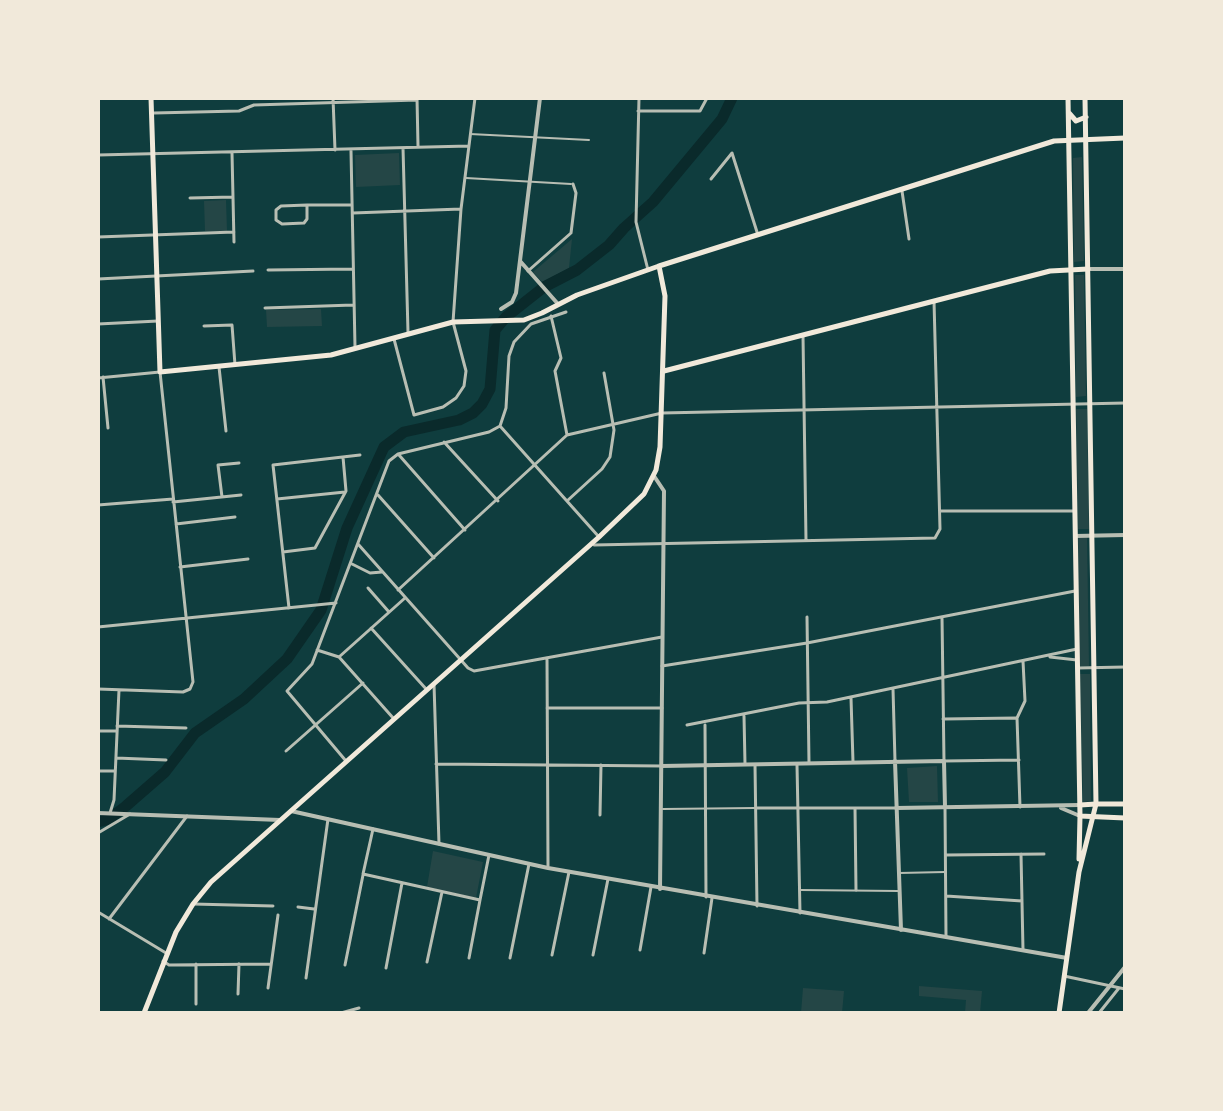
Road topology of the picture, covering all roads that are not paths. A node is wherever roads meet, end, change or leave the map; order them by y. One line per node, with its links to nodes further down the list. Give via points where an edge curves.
1 (151, 98): 14 (main road)
2 (475, 98): 16 (street)
3 (540, 98): 17 (street)
4 (563, 98): 10 (street)
5 (639, 98): 12 (street)
6 (707, 98): 12 (street, via 700,111)
7 (1068, 98): 13 (main road)
8 (1085, 98): 15 (main road)
9 (417, 99): 11 (street); 24 (street)
10 (590, 99)
11 (333, 100): 14 (street, via 254,105 237,111); 25 (street)
12 (638, 111): 55 (street, via 636,222)
13 (1068, 112): 15 (main road, via 1076,121); 20 (main road)
14 (152, 113): 28 (main road)
15 (1086, 117): 18 (main road)
16 (470, 134): 17 (street); 22 (street)
17 (535, 137): 21 (street); 32 (street)
18 (1086, 138): 19 (main road); 20 (main road); 52 (main road)
19 (1125, 138)
20 (1069, 139): 34 (main road); 51 (main road)
21 (589, 140)
22 (469, 146): 24 (street); 30 (street)
23 (403, 148): 24 (street); 26 (street); 40 (street)
24 (419, 148)
25 (335, 151): 26 (street); 27 (street)
26 (351, 151): 38 (street)
27 (232, 152): 28 (street); 35 (street)
28 (153, 153): 29 (street); 43 (main road)
29 (98, 155)
30 (465, 178): 32 (street); 39 (street)
31 (711, 179): 44 (street, via 732,153)
32 (529, 182): 33 (street); 48 (street)
33 (573, 184): 57 (street, via 571,233)
34 (902, 189): 44 (main road); 46 (street)
35 (233, 197): 36 (street); 42 (street)
36 (190, 198)
37 (307, 205): 37 (street, via 304,223 276,220 280,206); 38 (street)
38 (352, 205): 41 (street)
39 (461, 209): 40 (street); 68 (street)
40 (405, 211): 41 (street); 71 (street)
41 (353, 213): 50 (street)
42 (234, 232): 43 (street); 47 (street)
43 (155, 235): 45 (street); 58 (main road)
44 (758, 235): 49 (main road)
45 (98, 237)
46 (909, 239)
47 (234, 242)
48 (519, 259): 57 (street); 64 (street, via 515,296)
49 (659, 266): 55 (main road); 77 (main road, via 665,288)
50 (354, 269): 54 (street); 62 (street)
51 (1071, 269): 52 (main road); 60 (main road); 81 (main road)
52 (1088, 269): 53 (street); 82 (main road)
53 (1125, 269)
54 (268, 270)
55 (648, 270): 61 (main road)
56 (253, 271): 58 (street)
57 (528, 271): 61 (street)
58 (157, 278): 59 (street); 67 (main road)
59 (98, 279)
60 (934, 301): 72 (main road); 84 (street)
61 (558, 304): 66 (main road)
62 (354, 305): 63 (street); 74 (street)
63 (265, 308)
64 (501, 309)
65 (566, 312): 66 (street)
66 (550, 313): 68 (main road, via 524,320); 88 (street, via 525,328 512,347); 91 (street, via 561,358 555,371)
67 (158, 321): 69 (street); 78 (main road)
68 (453, 322): 71 (main road); 73 (street, via 466,371 464,386 443,407 414,415)
69 (98, 324)
70 (204, 326): 75 (street, via 232,325)
71 (408, 335): 73 (main road)
72 (803, 336): 77 (main road); 85 (street)
73 (394, 339): 74 (main road)
74 (355, 350): 75 (main road)
75 (235, 366): 76 (main road)
76 (219, 367): 78 (main road); 90 (street)
77 (664, 371): 86 (main road)
78 (160, 372): 80 (street); 104 (street)
79 (604, 373): 87 (street)
80 (100, 378): 89 (street)
81 (1073, 403): 82 (street); 84 (street); 109 (main road)
82 (1089, 403): 83 (street); 113 (main road)
83 (1125, 403)
84 (937, 406): 85 (street); 108 (street)
85 (804, 410): 86 (street); 117 (street)
86 (662, 413): 87 (street); 98 (main road)
87 (613, 425): 91 (street); 106 (street, via 606,465)
88 (500, 426): 92 (street); 97 (street)
89 (108, 428)
90 (226, 431)
91 (567, 435): 97 (street)
92 (444, 442): 93 (street); 105 (street)
93 (398, 454): 100 (street, via 389,461); 112 (street)
94 (360, 455): 95 (street)
95 (343, 457): 99 (street); 103 (street, via 273,465)
96 (239, 463): 102 (street, via 218,465)
97 (535, 465): 105 (street); 106 (street)
98 (654, 476): 116 (main road, via 639,500); 119 (street, via 664,491)
99 (345, 492): 103 (street); 121 (street, via 315,548)
100 (378, 494): 118 (street); 122 (street)
101 (241, 495): 102 (street)
102 (222, 497): 104 (street)
103 (276, 499): 121 (street)
104 (173, 500): 107 (street); 111 (street)
105 (498, 501): 112 (street)
106 (567, 501): 116 (street)
107 (98, 505)
108 (940, 511): 109 (street); 117 (street, via 940,529 929,539)
109 (1074, 511): 115 (main road)
110 (235, 517): 111 (street)
111 (176, 524): 125 (street)
112 (465, 530): 122 (street)
113 (1092, 535): 114 (street); 115 (street); 150 (main road)
114 (1125, 535)
115 (1075, 536): 129 (main road)
116 (599, 537): 120 (main road)
117 (806, 542): 119 (street)
118 (358, 543): 124 (street); 126 (street)
119 (663, 544): 120 (street); 139 (street)
120 (591, 545): 146 (main road)
121 (283, 552): 132 (street)
122 (434, 558): 128 (street)
123 (248, 559): 125 (street)
124 (350, 564): 126 (street); 131 (street)
125 (180, 567): 136 (street)
126 (382, 572): 128 (street)
127 (368, 588): 133 (street)
128 (398, 590): 130 (street)
129 (1076, 591): 135 (street); 141 (main road)
130 (405, 598): 133 (street); 146 (street)
131 (336, 603): 132 (street); 142 (street)
132 (289, 608): 136 (street)
133 (389, 612): 138 (street)
134 (807, 617): 140 (street)
135 (942, 617): 140 (street); 152 (street)
136 (186, 619): 137 (street); 157 (street, via 190,689)
137 (98, 627)
138 (371, 628): 144 (street); 158 (street)
139 (662, 637): 145 (street); 149 (street)
140 (807, 643): 149 (street); 160 (street)
141 (1077, 649): 143 (street); 148 (main road)
142 (317, 650): 144 (street); 168 (street, via 310,668 287,691)
143 (1046, 656): 147 (street); 148 (street)
144 (339, 657): 153 (street)
145 (547, 658): 146 (street, via 477,671); 161 (street)
146 (461, 660): 154 (main road)
147 (1023, 661): 152 (street); 164 (street, via 1025,701)
148 (1077, 664): 150 (street); 194 (main road)
149 (662, 666): 162 (street)
150 (1094, 667): 151 (street); 192 (main road)
151 (1125, 667)
152 (943, 679): 155 (street); 166 (street)
153 (363, 683): 165 (street); 168 (street)
154 (434, 684): 158 (main road); 183 (street)
155 (893, 688): 159 (street); 178 (street)
156 (98, 689): 157 (street)
157 (119, 690): 171 (street)
158 (427, 690): 165 (main road)
159 (851, 697): 160 (street); 180 (street)
160 (809, 702): 163 (street); 182 (street)
161 (547, 708): 162 (street); 186 (street)
162 (662, 708): 189 (street)
163 (744, 716): 167 (street); 184 (street)
164 (1017, 718): 166 (street); 176 (street)
165 (394, 719): 177 (main road)
166 (943, 719): 179 (street)
167 (705, 723): 169 (street); 188 (street)
168 (315, 725): 173 (street); 177 (street)
169 (687, 725)
170 (186, 728): 171 (street)
171 (117, 729): 172 (street); 174 (street)
172 (98, 731)
173 (286, 751)
174 (116, 758): 175 (street); 191 (street)
175 (166, 760)
176 (1019, 760): 179 (street); 197 (street)
177 (347, 761): 204 (main road)
178 (895, 761): 179 (street); 180 (street); 202 (street)
179 (944, 761): 196 (street)
180 (853, 762): 182 (street)
181 (797, 763): 182 (street); 185 (street); 200 (street)
182 (809, 763)
183 (436, 764): 186 (street); 217 (street)
184 (745, 764): 185 (street); 188 (street)
185 (755, 764): 199 (street)
186 (547, 765): 187 (street); 223 (street)
187 (601, 765): 189 (street); 208 (street)
188 (705, 765): 189 (street); 198 (street)
189 (662, 766): 203 (street)
190 (98, 771): 191 (street)
191 (115, 771): 206 (street)
192 (1096, 804): 193 (main road); 194 (main road); 211 (main road)
193 (1125, 804)
194 (1080, 805): 195 (street); 210 (main road)
195 (1059, 806): 197 (street); 210 (street)
196 (945, 807): 197 (street); 202 (street); 221 (street)
197 (1020, 807)
198 (706, 808): 199 (street); 203 (street); 238 (street)
199 (755, 808): 200 (street); 243 (street)
200 (798, 808): 201 (street); 233 (street)
201 (855, 808): 202 (street); 234 (street)
202 (896, 808): 227 (street)
203 (661, 809): 232 (street)
204 (291, 811): 213 (street); 214 (main road)
205 (98, 813): 206 (street)
206 (112, 814): 207 (street)
207 (127, 814): 209 (street); 216 (street)
208 (600, 815)
209 (187, 816): 214 (street); 249 (street)
210 (1080, 816): 211 (main road); 226 (main road)
211 (1091, 818): 212 (main road); 226 (main road)
212 (1125, 818)
213 (328, 819): 215 (street); 245 (street)
214 (280, 820): 241 (main road)
215 (373, 829): 217 (street); 228 (street)
216 (98, 833)
217 (439, 844): 220 (street)
218 (1021, 854): 219 (street); 221 (street); 240 (street)
219 (1044, 854)
220 (489, 855): 222 (street); 239 (street)
221 (946, 855): 225 (street)
222 (529, 864): 223 (street); 259 (street)
223 (548, 868): 224 (street)
224 (569, 872): 229 (street); 256 (street)
225 (946, 872): 227 (street); 237 (street)
226 (1079, 872): 260 (main road)
227 (898, 873): 235 (street)
228 (363, 874): 230 (street); 266 (street)
229 (608, 879): 231 (street); 257 (street)
230 (402, 883): 236 (street); 268 (street)
231 (651, 887): 232 (street); 252 (street)
232 (660, 889): 238 (street)
233 (799, 890): 234 (street); 247 (street)
234 (856, 890): 235 (street)
235 (899, 891): 250 (street)
236 (442, 892): 239 (street); 262 (street)
237 (946, 896): 240 (street); 251 (street)
238 (709, 898): 243 (street); 255 (street)
239 (480, 900): 258 (street)
240 (1022, 901): 253 (street)
241 (193, 904): 242 (street); 254 (main road)
242 (273, 906)
243 (757, 906): 247 (street)
244 (298, 907): 245 (street)
245 (316, 909): 270 (street)
246 (98, 912): 249 (street)
247 (800, 913): 250 (street)
248 (278, 915): 265 (street)
249 (109, 919): 254 (street)
250 (901, 930): 251 (street)
251 (946, 937): 253 (street)
252 (640, 950)
253 (1023, 950): 260 (street)
254 (166, 953): 261 (main road)
255 (704, 953)
256 (552, 955)
257 (593, 955)
258 (469, 958)
259 (510, 958)
260 (1067, 958): 269 (main road)
261 (163, 961): 263 (street); 278 (main road)
262 (427, 962)
263 (196, 964): 264 (street); 276 (street)
264 (239, 964): 265 (street); 275 (street)
265 (271, 964): 272 (street)
266 (345, 965)
267 (1125, 967): 271 (street)
268 (386, 968)
269 (1064, 976): 271 (street); 280 (main road)
270 (306, 978)
271 (1110, 986): 273 (street); 281 (street)
272 (268, 988)
273 (1119, 988): 274 (street); 282 (street)
274 (1125, 989)
275 (238, 994)
276 (196, 1004)
277 (359, 1008): 279 (street)
278 (144, 1013)
279 (341, 1013)
280 (1059, 1013)
281 (1088, 1013)
282 (1099, 1013)

